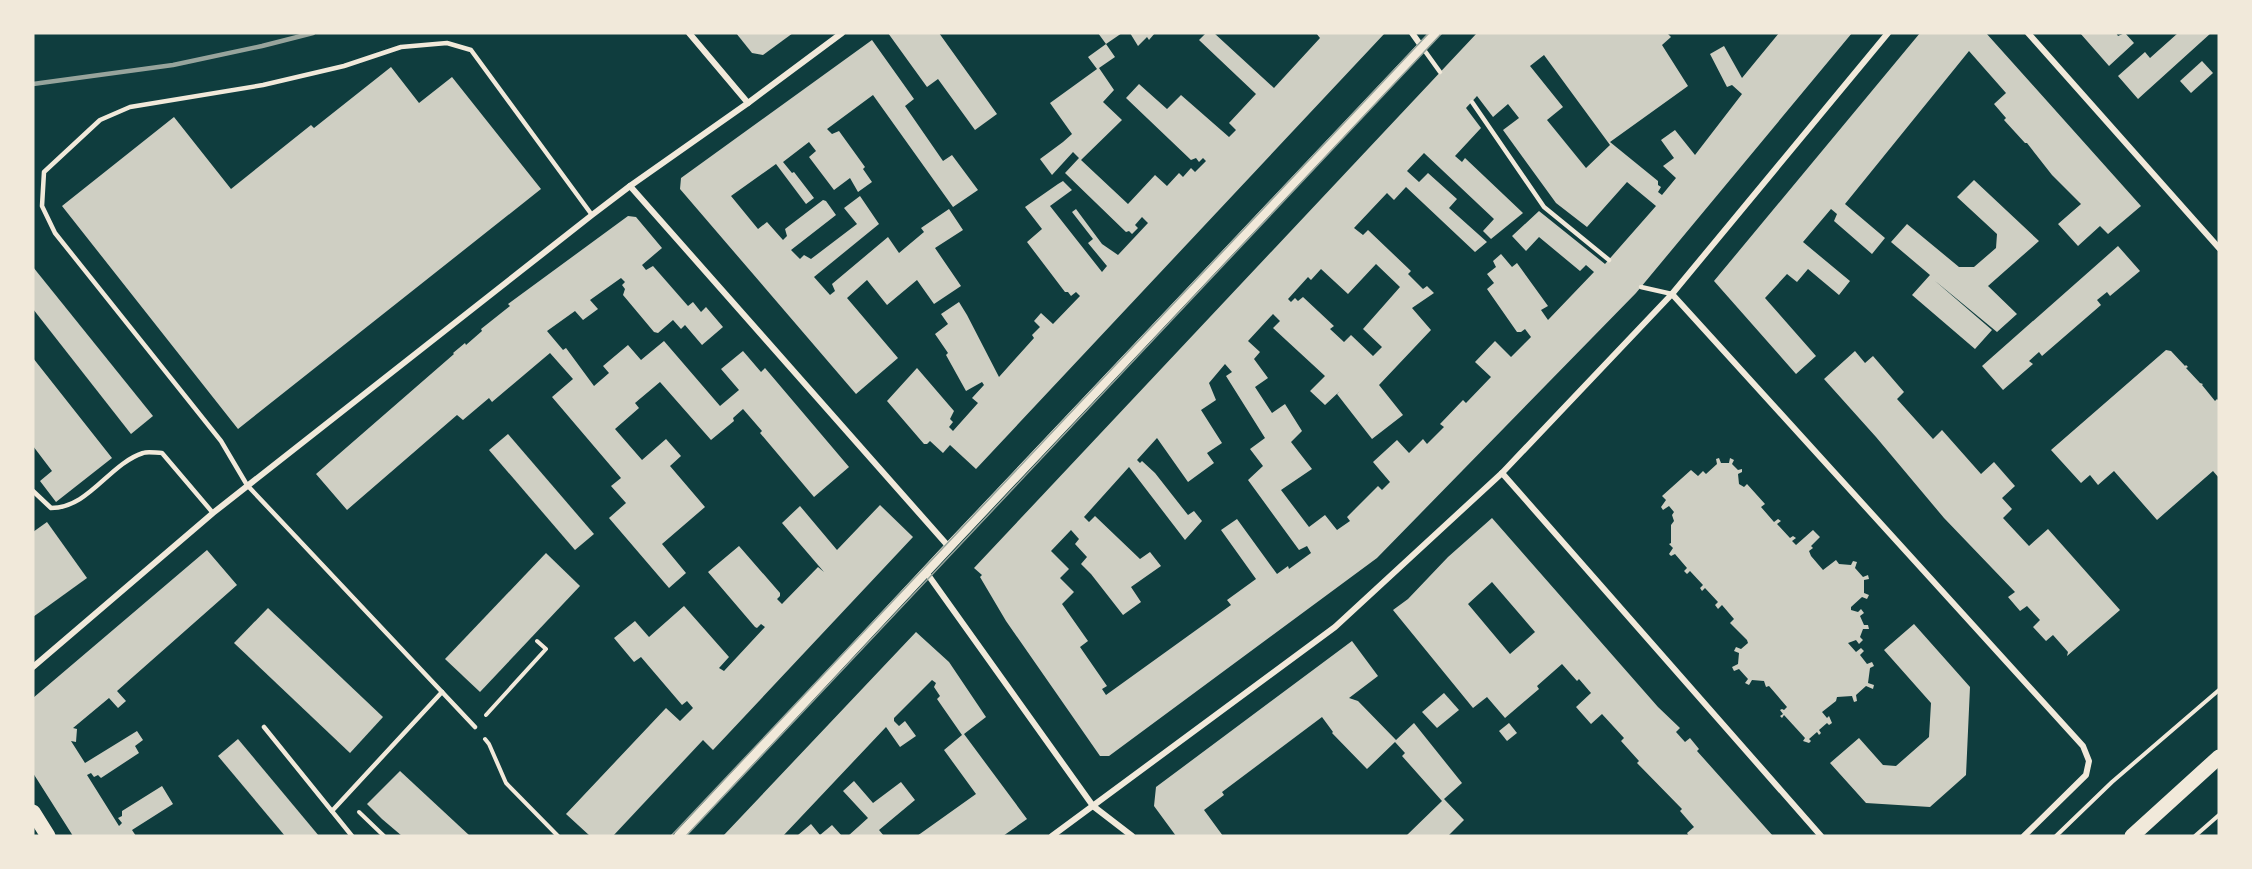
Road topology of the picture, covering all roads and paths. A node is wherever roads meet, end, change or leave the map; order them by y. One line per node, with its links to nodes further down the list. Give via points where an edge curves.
1 (689, 33): 10 (street)
2 (842, 33): 10 (street)
3 (1412, 33): 7 (street)
4 (1435, 33): 7 (street)
5 (1888, 33): 16 (street)
6 (2028, 33): 13 (street)
7 (1422, 47): 8 (lane); 21 (street)
8 (1440, 72)
9 (1472, 102): 14 (lane, via 1544,207)
10 (748, 103): 11 (street)
11 (630, 186): 12 (street); 21 (street)
12 (592, 216): 18 (street); 18 (lane, via 471,50 447,43 401,47 344,66 263,85 130,107 100,120 44,172 42,206 55,233 221,441)
13 (2219, 248)
14 (1609, 260)
15 (1641, 286): 16 (lane)
16 (1672, 294): 17 (street); 43 (street, via 2083,746 2089,762 2086,775)
17 (1502, 473): 31 (street, via 1335,627); 42 (street)
18 (247, 485): 20 (street); 26 (lane)
19 (33, 491): 20 (lane, via 51,508 62,508 144,453 162,453)
20 (213, 513): 24 (street)
21 (949, 547): 22 (street)
22 (926, 572): 31 (street); 39 (street)
23 (537, 641): 27 (path, via 546,649)
24 (33, 667)
25 (2219, 690): 44 (path)
26 (442, 692): 27 (lane); 30 (lane)
27 (475, 727): 38 (path, via 489,744 506,783)
28 (264, 728): 32 (lane)
29 (2219, 757): 45 (main road)
30 (344, 798): 32 (lane); 37 (path)
31 (1093, 806): 40 (street); 41 (street)
32 (332, 811): 36 (lane)
33 (33, 812): 35 (main road)
34 (2219, 815): 46 (path)
35 (48, 836)
36 (352, 836)
37 (384, 836)
38 (558, 836)
39 (679, 836)
40 (1052, 836)
41 (1132, 836)
42 (1821, 836)
43 (2024, 836)
44 (2056, 836)
45 (2132, 836)
46 (2195, 836)

